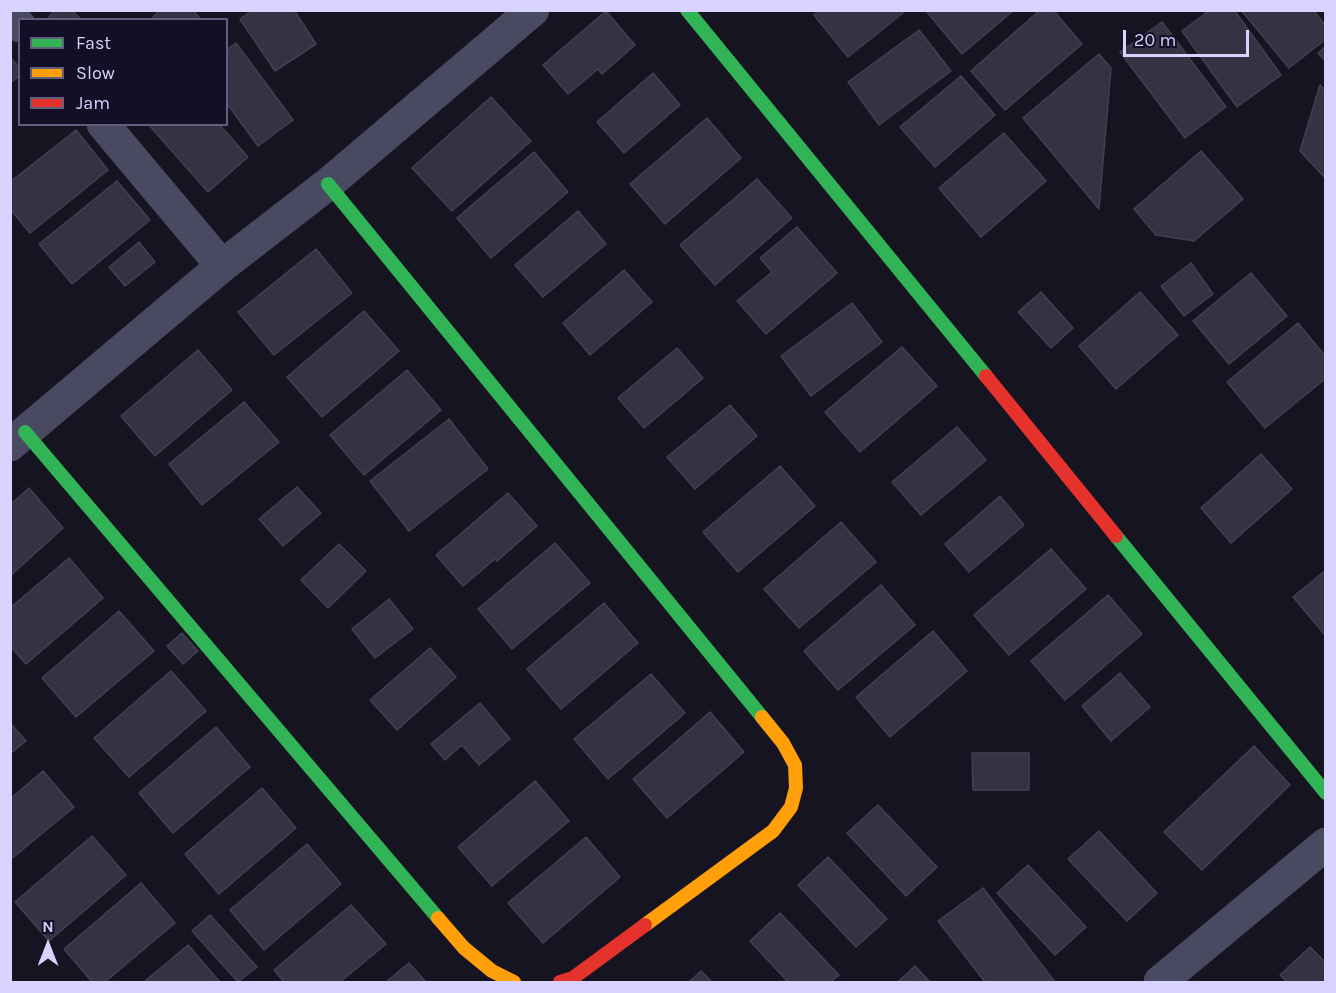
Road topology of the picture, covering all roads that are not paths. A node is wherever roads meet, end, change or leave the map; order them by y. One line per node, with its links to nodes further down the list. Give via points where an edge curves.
1 (533, 10): 4 (street)
2 (687, 10): 7 (street)
3 (105, 126): 5 (street)
4 (328, 184): 5 (street); 10 (street, via 783,743 795,765 796,788 790,807 773,831 573,978)
5 (222, 266): 6 (street)
6 (18, 438): 9 (street, via 464,948 492,971)
7 (1326, 793)
8 (1326, 844): 11 (street)
9 (514, 982)
10 (560, 982)
11 (1160, 982)

